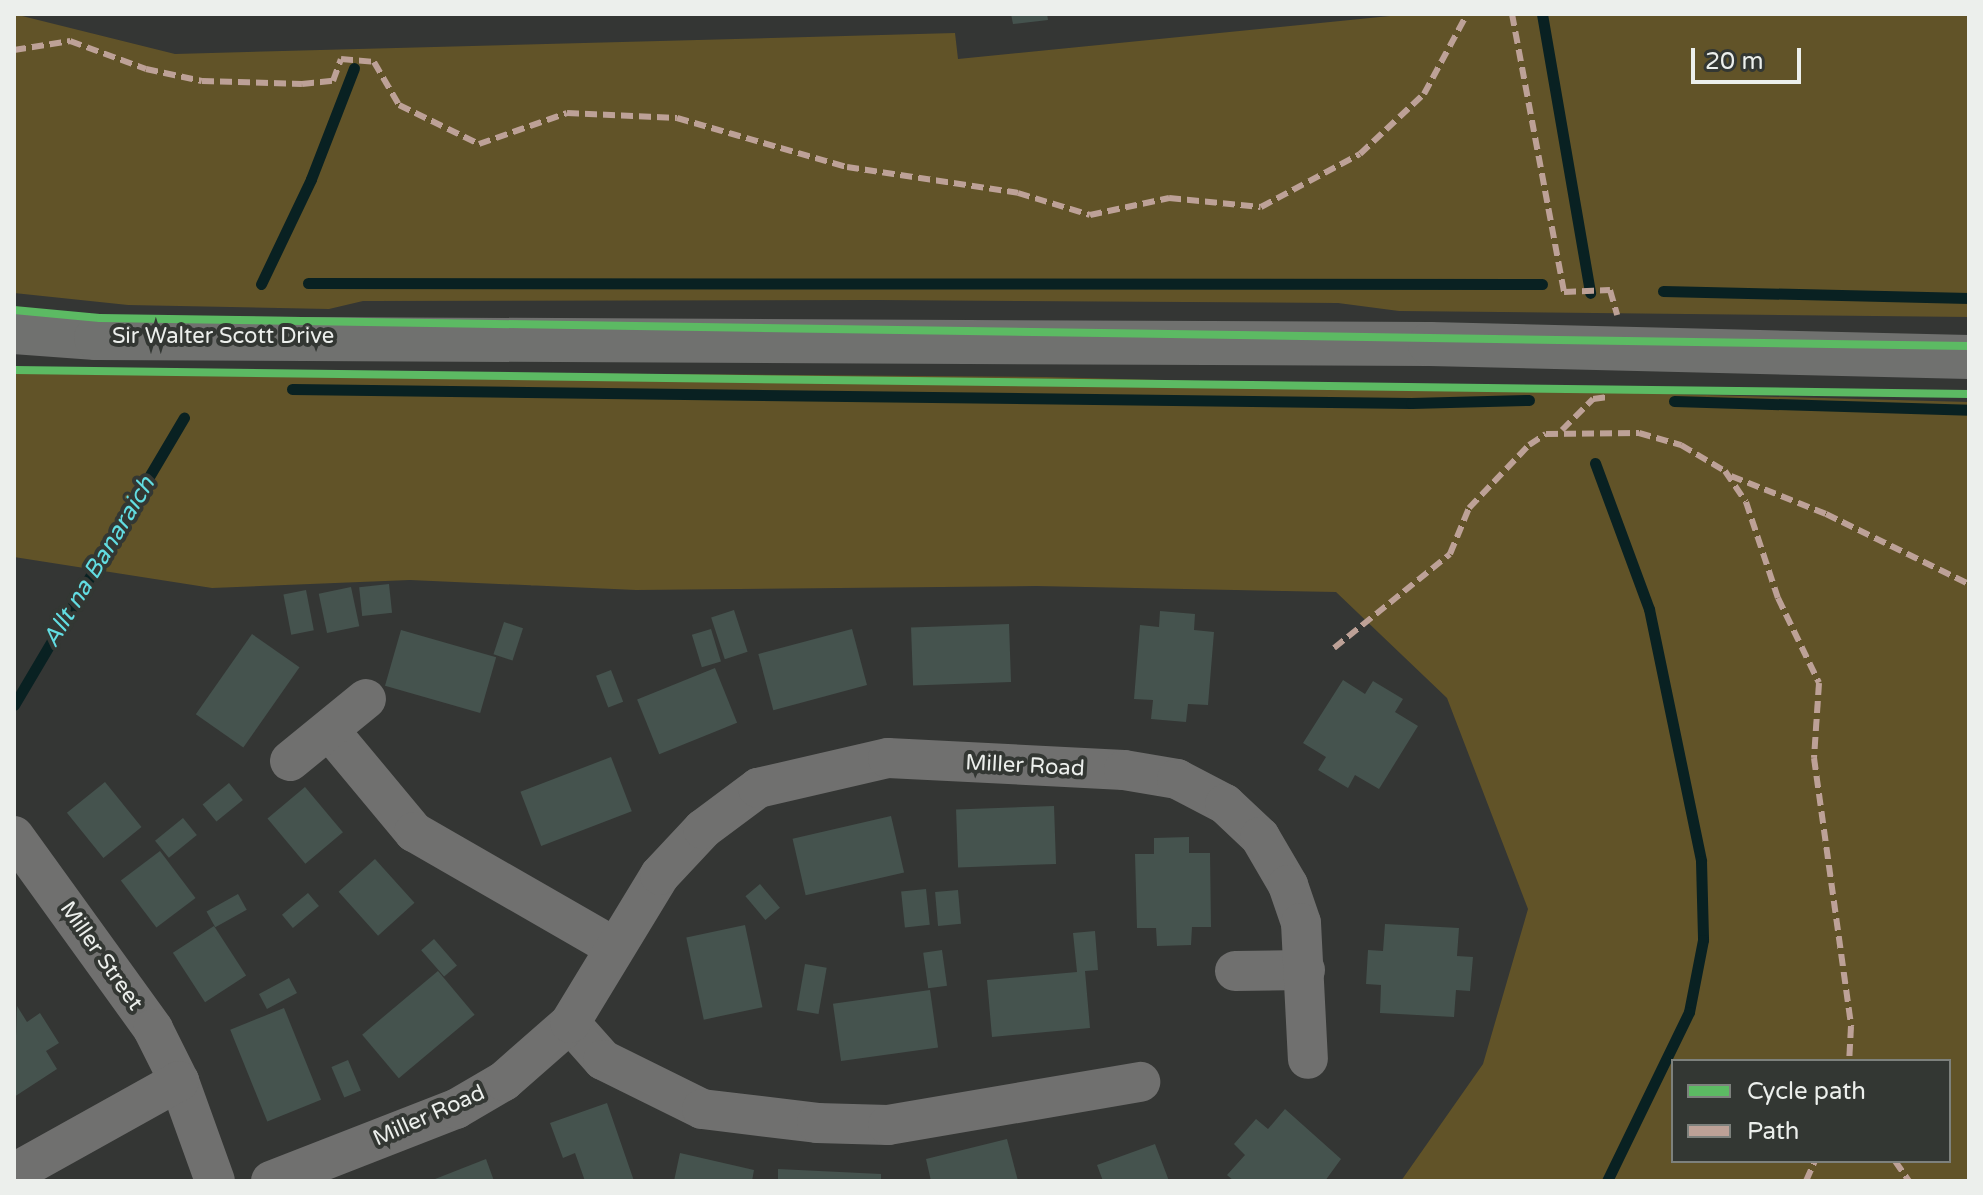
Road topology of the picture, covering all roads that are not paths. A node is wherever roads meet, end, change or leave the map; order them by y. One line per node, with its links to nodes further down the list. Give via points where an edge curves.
1 (14, 332): 2 (main road, Sir Walter Scott Drive, via 96,338 1430,344)
2 (1969, 357)
3 (366, 699): 4 (street)
4 (329, 730): 5 (street); 7 (street, via 414,832)
5 (290, 761)
6 (14, 836): 12 (street, Miller Street, via 107,959)
7 (614, 947): 8 (street, Miller Road, via 660,875 703,829 758,788 888,758 1124,770 1177,779 1225,804 1260,837 1288,885 1301,923); 10 (street, Miller Road)
8 (1305, 970): 9 (street); 11 (street, Miller Road)
9 (1235, 971)
10 (570, 1023): 13 (street, via 603,1060 702,1109 817,1123 888,1125); 16 (street, Miller Road, via 504,1081 456,1109)
11 (1308, 1059)
12 (179, 1081): 14 (street); 15 (street, Miller Street)
13 (1140, 1082)
14 (14, 1173)
15 (215, 1181)
16 (271, 1181)

